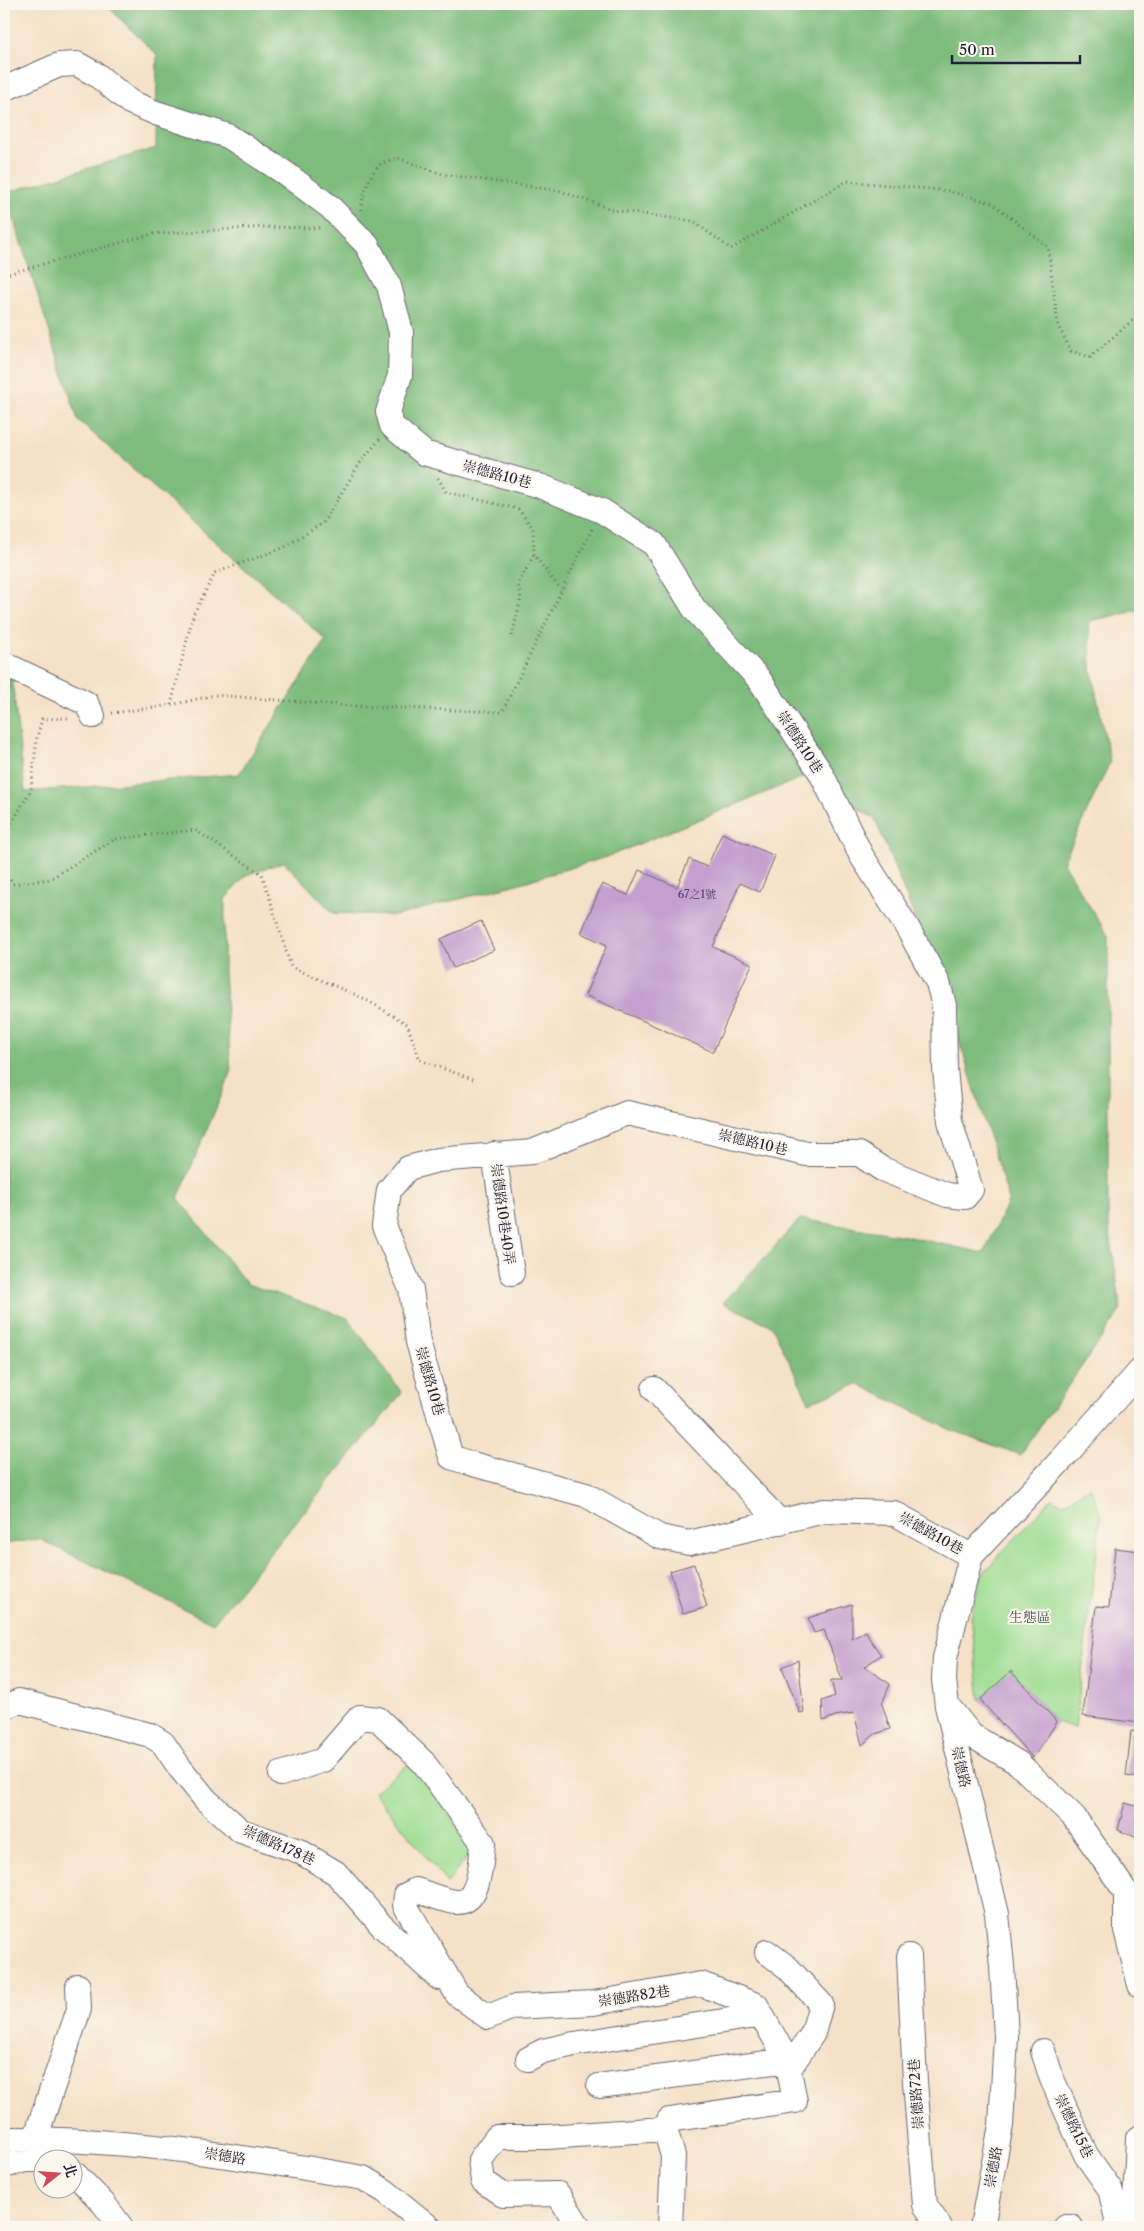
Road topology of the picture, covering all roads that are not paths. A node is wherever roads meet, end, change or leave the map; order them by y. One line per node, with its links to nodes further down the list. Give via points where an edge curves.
1 (4, 89): 4 (street, 崇德路10巷, via 58,65 77,64 98,75 130,102 228,136 330,208 356,220 389,286 401,332 400,375 388,412 392,426 424,453 540,486 602,511 654,544 695,610 759,679 821,773 861,855 938,983 944,1005 950,1120 971,1190 965,1197 947,1194 882,1169 859,1154 807,1154 627,1113 532,1152)
2 (4, 664): 3 (street, via 86,703)
3 (93, 716)
4 (494, 1154): 5 (street, 崇德路10巷40弄); 8 (street, 崇德路10巷, via 438,1160 408,1168 389,1190 384,1226 410,1289 418,1342 451,1457 586,1495 660,1537 689,1543)
5 (512, 1273)
6 (1140, 1371): 9 (street, 崇德路)
7 (654, 1389): 8 (street)
8 (780, 1522): 9 (street, 崇德路10巷, via 824,1511 894,1512)
9 (971, 1556): 10 (street, 崇德路, via 946,1658)
10 (947, 1706): 15 (street, via 971,1735 1018,1763 1074,1817 1126,1892 1126,1930); 38 (street, 崇德路, via 997,1914 1002,1974 1006,2037 1001,2125)
11 (4, 1708): 17 (street, 崇德路178巷, via 19,1701 150,1735 163,1743 206,1800 242,1831 299,1851 336,1873 382,1926)
12 (282, 1774): 17 (street, 崇德路82巷, via 322,1760 360,1717 378,1719 423,1762 483,1843 477,1888 466,1899 458,1902 416,1890 406,1895 405,1905)
13 (767, 1952): 21 (street, via 788,1968 821,2004 813,2033)
14 (909, 1956): 37 (street, 崇德路72巷, via 925,2205)
15 (1140, 1985)
16 (78, 1986): 27 (street, via 79,2009)
17 (457, 1994): 18 (street, 崇德路82巷, via 488,2017 513,2006 594,2003 701,1984 756,2005)
18 (762, 2015): 20 (street, via 574,2044 543,2051); 21 (street, 崇德路82巷)
19 (1043, 2051): 32 (street, 崇德路15巷, via 1086,2155 1110,2190)
20 (528, 2060)
21 (788, 2065): 22 (street); 23 (street, 崇德路82巷, via 795,2102 669,2120)
22 (599, 2086)
23 (665, 2129): 35 (street, 崇德路82巷, via 547,2138 497,2137 480,2160 483,2181 503,2195 558,2194); 36 (street, via 673,2156)
24 (4, 2139): 26 (street, 崇德路)
25 (1140, 2139): 32 (street, via 1135,2204)
26 (33, 2148)
27 (40, 2148)
28 (63, 2148): 34 (street, 崇德路, via 123,2143 363,2178 385,2190)
29 (32, 2156): 30 (street)
30 (4, 2166)
31 (82, 2181): 33 (street)
32 (1116, 2223)
33 (121, 2227)
34 (429, 2227)
35 (579, 2227)
36 (670, 2227)
37 (940, 2227)
38 (982, 2227)
39 (1066, 2227): 40 (street)
40 (1071, 2227)

